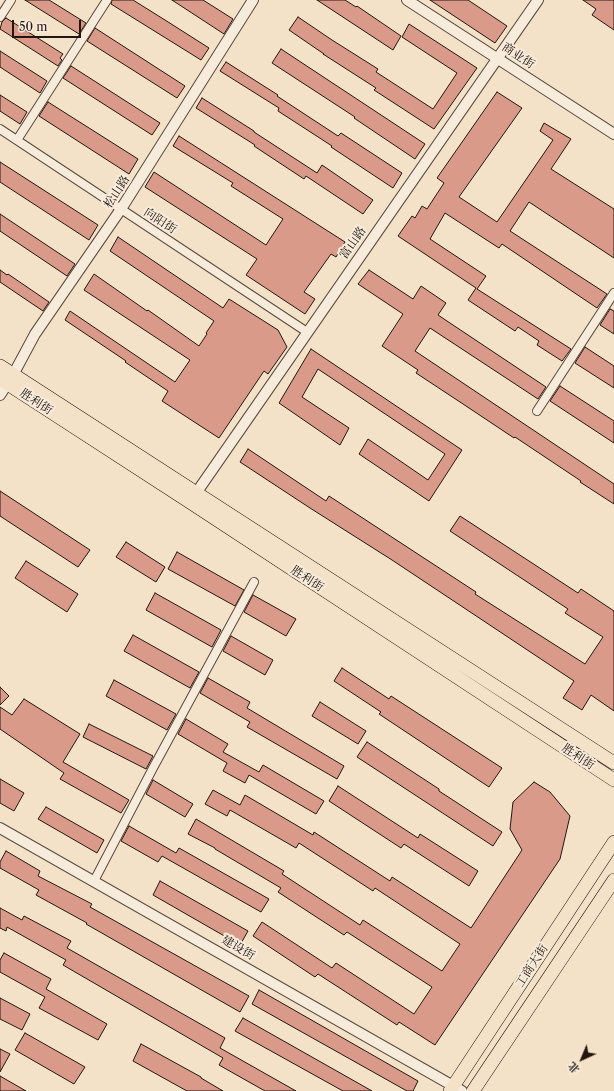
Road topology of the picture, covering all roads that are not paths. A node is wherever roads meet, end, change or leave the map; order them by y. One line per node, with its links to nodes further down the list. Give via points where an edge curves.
1 (11, 0): 6 (street)
2 (107, 0): 10 (street)
3 (253, 0): 11 (street, 松山路)
4 (407, 0): 7 (street, 商业街)
5 (538, 0): 7 (street, 富山路)
6 (0, 17)
7 (497, 58): 9 (street, 商业街); 13 (street, 富山路)
8 (0, 130): 10 (street, 向阳街)
9 (614, 134)
10 (17, 140): 11 (street, 向阳街)
11 (121, 209): 13 (street, 向阳街); 15 (street, 松山路, via 34,334)
12 (614, 293): 17 (street)
13 (307, 332): 18 (street, 富山路)
14 (0, 366): 15 (main road, 胜利街)
15 (7, 379): 16 (street, 松山路); 18 (main road, 胜利街)
16 (0, 395)
17 (537, 411)
18 (192, 497): 20 (main road, 胜利街); 21 (main road, 胜利街)
19 (254, 582): 25 (street)
20 (614, 762)
21 (614, 780)
22 (0, 828): 25 (street, 建设街)
23 (614, 842): 26 (main road, 工商大街)
24 (614, 880): 27 (main road, 工商大街)
25 (94, 881): 26 (street, 建设街)
26 (456, 1089)
27 (473, 1091)

